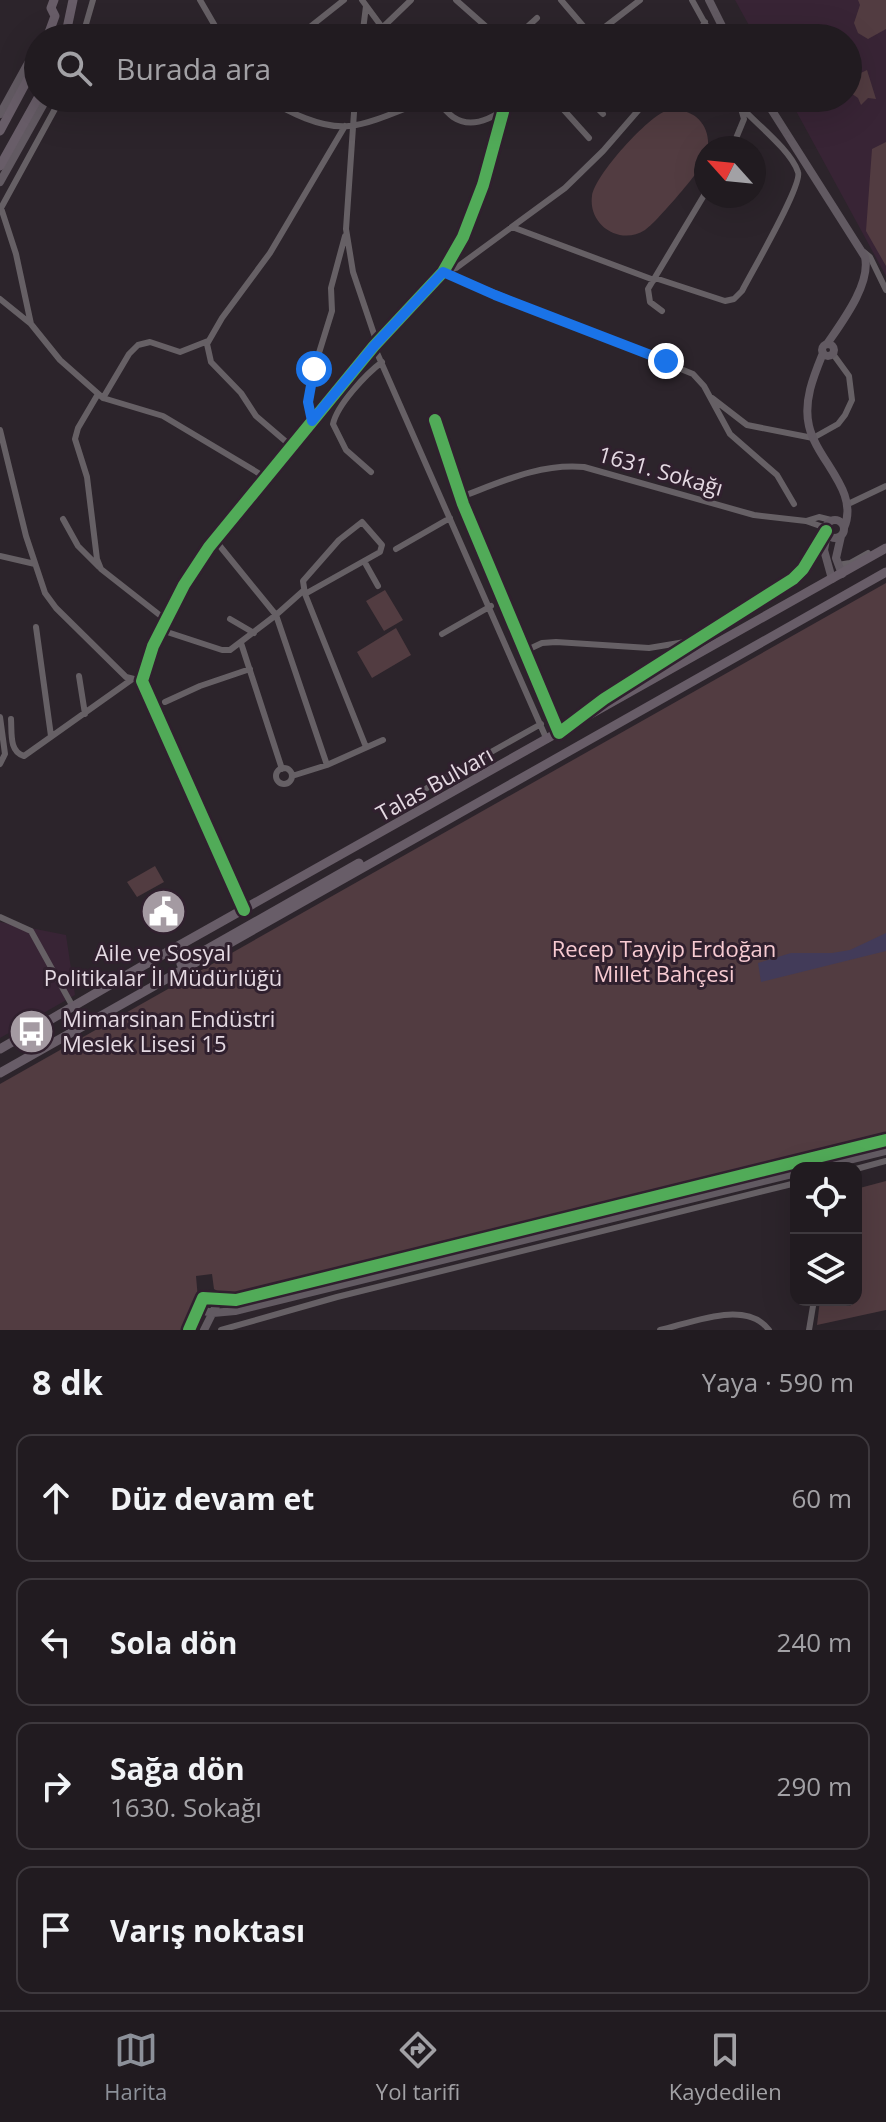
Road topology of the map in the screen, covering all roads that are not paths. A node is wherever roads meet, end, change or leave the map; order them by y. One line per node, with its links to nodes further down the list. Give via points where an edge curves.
1 (73, 0): 14 (main road)
2 (93, 0): 15 (street)
3 (200, 0): 16 (street)
4 (344, 0): 17 (street)
5 (411, 0): 20 (street)
6 (456, 0): 21 (street)
7 (561, 0): 23 (street)
8 (640, 0): 24 (street)
9 (692, 0): 13 (street)
10 (709, 0): 25 (street)
11 (364, 3): 18 (street); 19 (street)
12 (537, 18): 22 (street)
13 (705, 22)
14 (68, 24)
15 (86, 24)
16 (214, 24)
17 (314, 24)
18 (363, 24)
19 (379, 24)
20 (386, 24)
21 (483, 24)
22 (530, 24)
23 (578, 24)
24 (609, 24)
25 (721, 24)
26 (24, 70): 41 (street)
27 (24, 86): 43 (main road)
28 (30, 112): 46 (main road)
29 (39, 112): 47 (street)
30 (53, 112): 57 (street, via 1,208)
31 (295, 112): 42 (street)
32 (352, 112): 42 (street)
33 (391, 112): 42 (street)
34 (447, 112): 35 (street, via 463,121)
35 (503, 112): 52 (street, via 483,185)
36 (566, 112): 45 (street)
37 (636, 112): 49 (street, via 578,176)
38 (744, 112): 44 (street)
39 (746, 112): 53 (street, via 776,142 799,180 742,291 725,301)
40 (773, 112): 51 (street)
41 (0, 114)
42 (348, 126): 50 (street); 58 (street)
43 (0, 131)
44 (738, 136)
45 (589, 138)
46 (0, 166)
47 (0, 182)
48 (696, 208): 53 (street)
49 (512, 227): 52 (street); 53 (street)
50 (346, 229): 59 (street, via 353,272); 65 (street, via 331,288 332,311 311,384)
51 (863, 251): 54 (street); 60 (street, via 866,275)
52 (443, 272): 59 (street); 63 (street, via 688,371)
53 (654, 279): 56 (street, via 647,297)
54 (886, 290)
55 (0, 299): 57 (street)
56 (662, 311)
57 (31, 324): 62 (street)
58 (208, 341): 62 (street, via 176,352 153,343 138,345); 68 (street, via 211,362 256,416)
59 (376, 344): 61 (street); 65 (street)
60 (829, 351): 67 (street, via 807,407); 67 (street, via 849,376 852,400 838,424)
61 (382, 362): 69 (street, via 333,424 346,450); 75 (street)
62 (100, 396): 70 (street, via 163,416); 88 (street, via 75,439 87,477)
63 (710, 396): 67 (street, via 747,425); 73 (street, via 730,434 777,475)
64 (435, 420): 72 (street)
65 (312, 421): 68 (street)
66 (0, 430): 86 (street)
67 (813, 438): 74 (street)
68 (291, 446): 70 (street)
69 (371, 472)
70 (265, 477): 79 (street)
71 (886, 486): 74 (street)
72 (461, 497): 77 (street, 1631. Sokağı, via 529,471 574,466 757,515); 103 (street)
73 (794, 504)
74 (846, 505): 77 (street); 78 (street, via 849,516)
75 (450, 518): 81 (street); 93 (street)
76 (63, 519): 88 (street, via 78,546)
77 (829, 526): 78 (street, via 832,537); 78 (street, via 839,521); 82 (street); 84 (street)
78 (842, 532): 90 (street)
79 (215, 540): 94 (street); 96 (street)
80 (886, 546): 90 (main road, Talas Bulvarı)
81 (396, 549)
82 (824, 555): 84 (street); 90 (street)
83 (0, 556): 86 (street)
84 (811, 556): 101 (street, via 793,579)
85 (364, 561): 91 (street); 92 (street); 92 (street, via 383,548 362,522 303,581)
86 (35, 564): 106 (street, via 52,604)
87 (886, 565): 127 (main road, Talas Bulvarı)
88 (101, 569): 96 (street)
89 (886, 572): 128 (main road)
90 (837, 573): 113 (main road, Talas Bulvarı)
91 (378, 586)
92 (304, 592): 94 (street); 117 (street)
93 (491, 606): 100 (street); 112 (street)
94 (276, 615): 99 (street); 119 (street)
95 (230, 619): 99 (street)
96 (166, 620): 98 (street)
97 (36, 627): 114 (street)
98 (161, 630): 102 (street, via 222,650); 107 (street)
99 (254, 633): 102 (street)
100 (442, 634)
101 (695, 640): 103 (street, via 649,648 556,642); 113 (street)
102 (241, 643): 104 (street)
103 (525, 651): 113 (street)
104 (250, 669): 108 (street); 120 (street)
105 (79, 676): 109 (street)
106 (131, 680): 107 (street); 109 (street)
107 (142, 681): 123 (street)
108 (165, 702)
109 (85, 714): 114 (street)
110 (0, 717): 118 (street, via 5,754)
111 (11, 719): 114 (street, via 18,754 24,756)
112 (541, 724): 116 (street); 122 (street)
113 (559, 733): 116 (main road, Talas Bulvarı)
114 (51, 736)
115 (383, 740): 117 (street)
116 (547, 740): 123 (main road, Talas Bulvarı)
117 (366, 747): 119 (street)
118 (0, 764)
119 (327, 765): 121 (street)
120 (282, 769): 121 (street); 121 (street, via 277,775 281,783 289,783)
121 (292, 776)
122 (395, 806)
123 (244, 910): 125 (main road, Talas Bulvarı)
124 (0, 917): 125 (street, via 31,931)
125 (73, 1007): 126 (main road, Talas Bulvarı)
126 (0, 1049)
127 (0, 1066)
128 (0, 1073)
129 (886, 1140): 136 (street)
130 (886, 1151): 132 (street)
131 (886, 1161): 133 (street)
132 (841, 1162)
133 (862, 1167)
134 (790, 1174): 139 (street)
135 (790, 1184): 142 (street)
136 (219, 1300): 138 (street, via 203,1298); 139 (street)
137 (813, 1306): 145 (street)
138 (199, 1310): 139 (street); 140 (street)
139 (213, 1313): 141 (street)
140 (189, 1330)
141 (204, 1330)
142 (221, 1330)
143 (660, 1330): 144 (street, via 740,1313)
144 (769, 1330)
145 (809, 1330)

